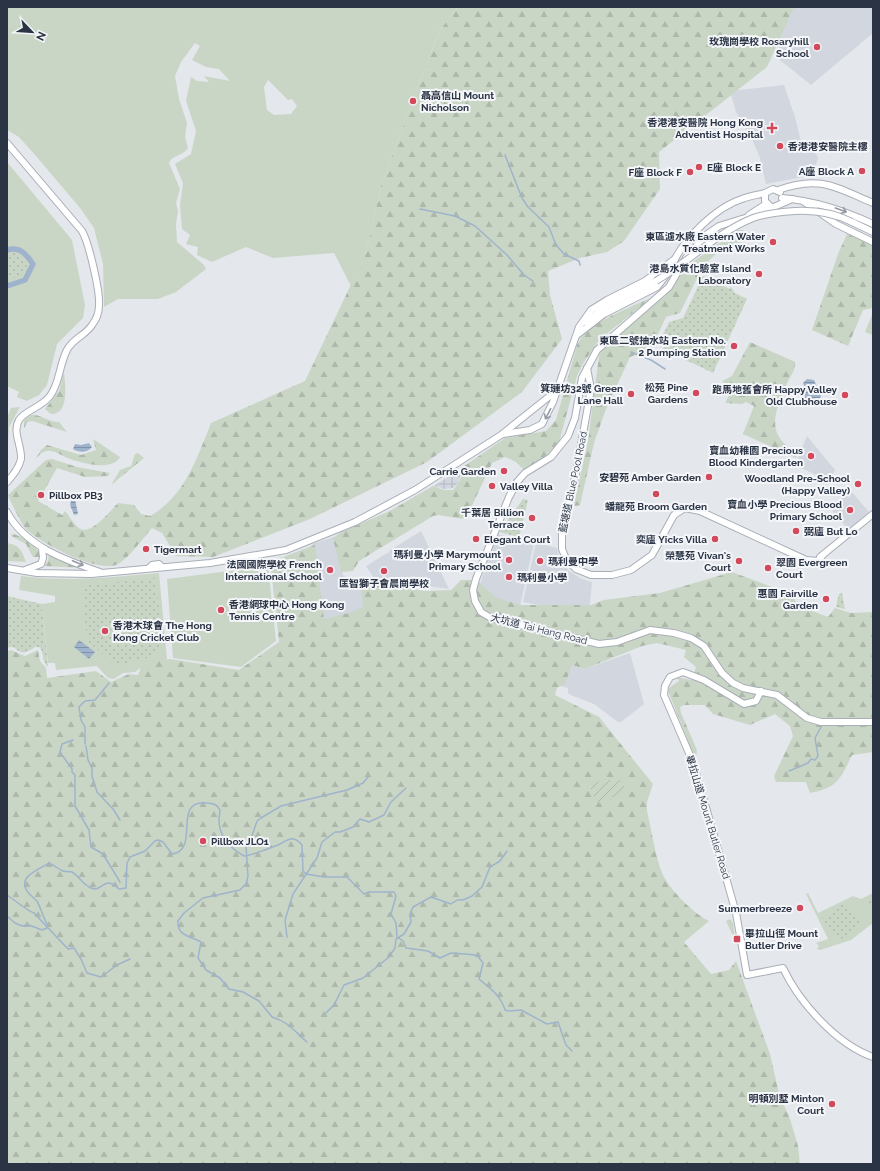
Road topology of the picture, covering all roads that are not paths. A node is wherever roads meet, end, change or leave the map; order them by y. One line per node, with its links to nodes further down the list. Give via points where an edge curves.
1 (7, 143): 17 (main road, via 84,234 99,304 93,325 72,341 67,349 49,396 38,407 19,419 17,427 20,461 15,473)
2 (780, 194): 3 (main road); 5 (main road); 5 (main road, via 771,189); 6 (main road, via 792,185 808,182 827,184)
3 (792, 199): 4 (main road); 5 (main road)
4 (800, 199): 7 (main road, one-way to 7, via 830,206); 9 (main road, via 854,234)
5 (769, 202): 10 (main road, via 741,199 723,209 699,227); 12 (main road, 大坑道 Tai Hang Road, via 743,218 719,226 706,235 686,258 669,287 600,347)
6 (873, 203)
7 (873, 224)
8 (873, 232): 11 (main road, bridge, via 846,219 816,211 760,216 730,230 656,281 596,313)
9 (873, 242)
10 (675, 259): 11 (main road, via 645,281 591,310); 11 (main road, via 667,276 657,287 604,314)
11 (576, 335): 13 (main road)
12 (587, 368): 19 (main road, 藍塘道 Blue Pool Road, via 591,389 562,534 564,554 573,567 597,576 620,574 631,570 652,555 674,515 685,508 700,511 765,543 818,562); 24 (main road, 大坑道 Tai Hang Road, via 579,387 573,424 564,442 551,457 523,475 509,497 475,583 473,593 477,606 483,614 494,619 594,643 617,642 650,630 691,638 704,646 732,683)
13 (556, 392): 14 (main road); 15 (main road, one-way to 15, via 547,417 542,424)
14 (522, 419): 15 (main road, via 523,425); 16 (main road)
15 (530, 430): 16 (main road)
16 (501, 435): 23 (main road, via 415,490 355,522 302,544 270,554 231,560 152,570 149,568)
17 (7, 482)
18 (7, 512): 20 (main road, via 22,534)
19 (873, 514)
20 (42, 548): 22 (main road, via 41,564); 23 (main road, one-way to 23)
21 (7, 568): 22 (main road)
22 (24, 570): 23 (main road, via 37,573)
23 (101, 572)
24 (761, 691): 25 (main road, 大坑道 Tai Hang Road, via 782,697 799,713 816,721); 26 (main road, 畢拉山道 Mount Butler Road, via 756,701 744,704 704,680 683,672 670,677 664,689 666,701 692,760 707,811 736,913 747,975 783,968 805,1001 828,1028 848,1044)
25 (873, 722)
26 (873, 1057)

